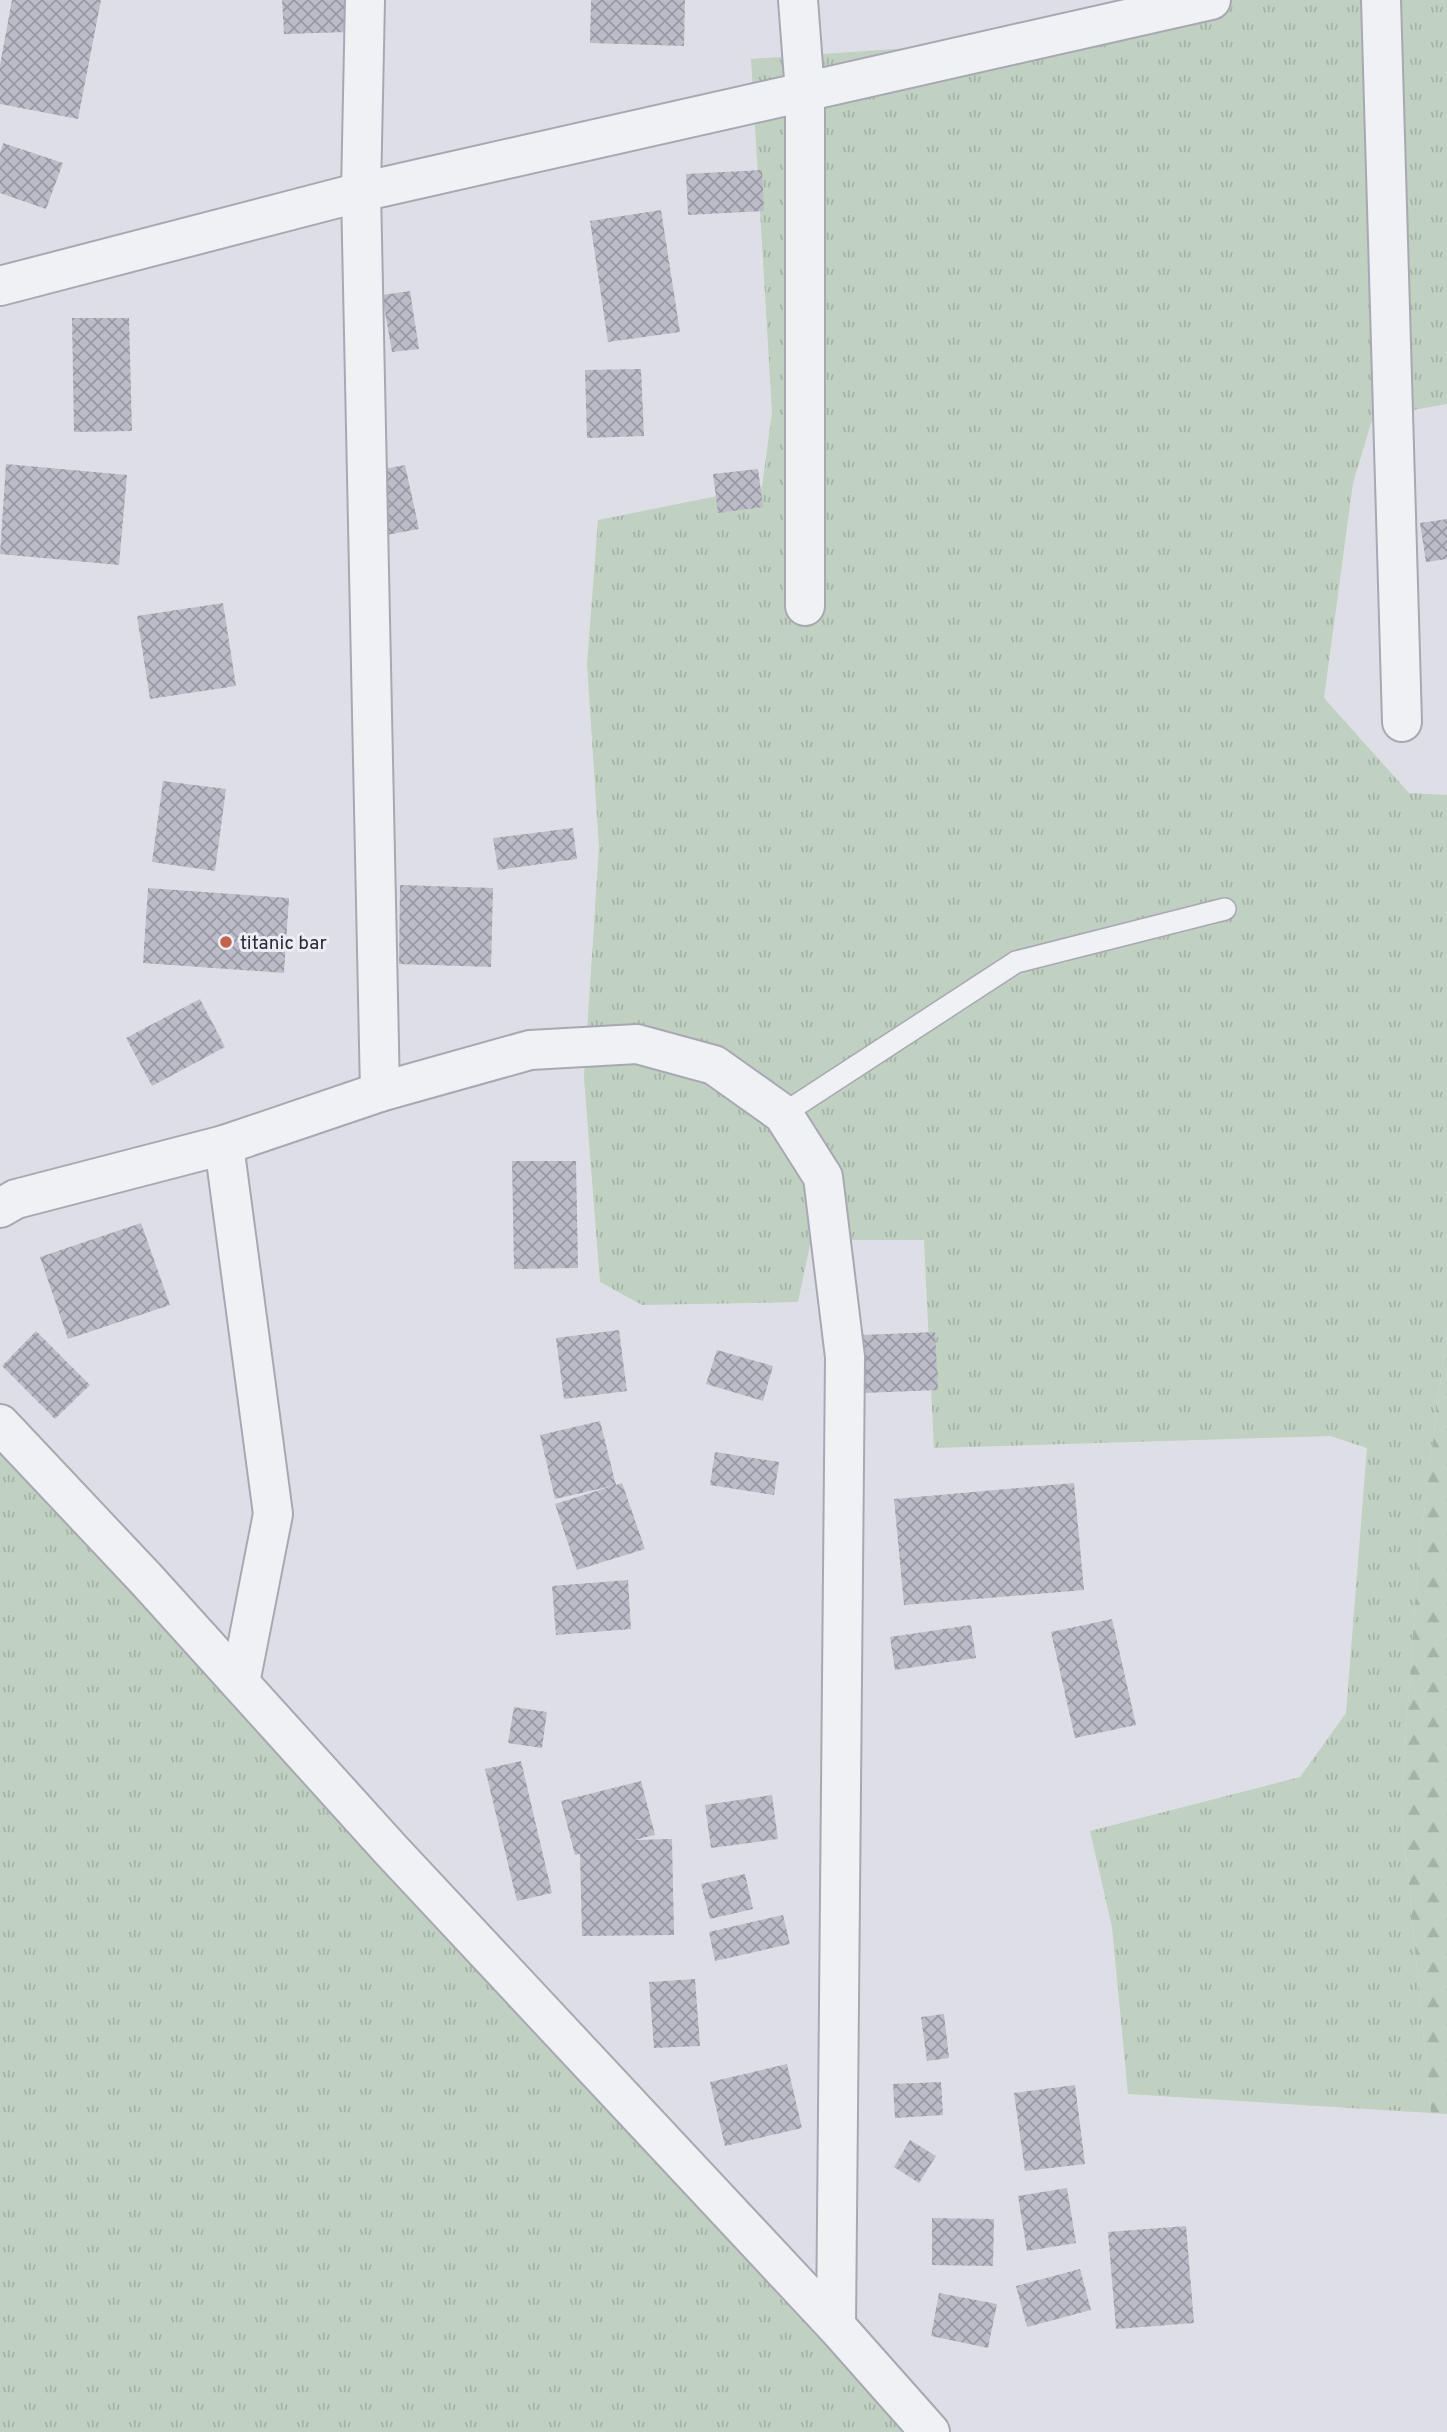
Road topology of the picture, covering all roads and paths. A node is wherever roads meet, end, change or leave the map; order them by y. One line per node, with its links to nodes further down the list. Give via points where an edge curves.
1 (365, 0): 6 (street)
2 (798, 0): 5 (street)
3 (1211, 0): 5 (street)
4 (1381, 0): 9 (street)
5 (805, 92): 6 (street); 8 (street)
6 (361, 191): 7 (street); 11 (street)
7 (0, 286)
8 (805, 606)
9 (1402, 722)
10 (1226, 909): 12 (lane, via 1016,962)
11 (380, 1092): 12 (street, via 530,1049 637,1044 714,1065); 13 (street)
12 (783, 1114): 17 (street, via 822,1177 845,1357)
13 (223, 1145): 14 (street, via 16,1199); 16 (street, via 273,1514)
14 (0, 1208)
15 (0, 1424): 16 (street)
16 (240, 1683): 17 (street)
17 (836, 2326): 18 (street)
18 (930, 2432)

